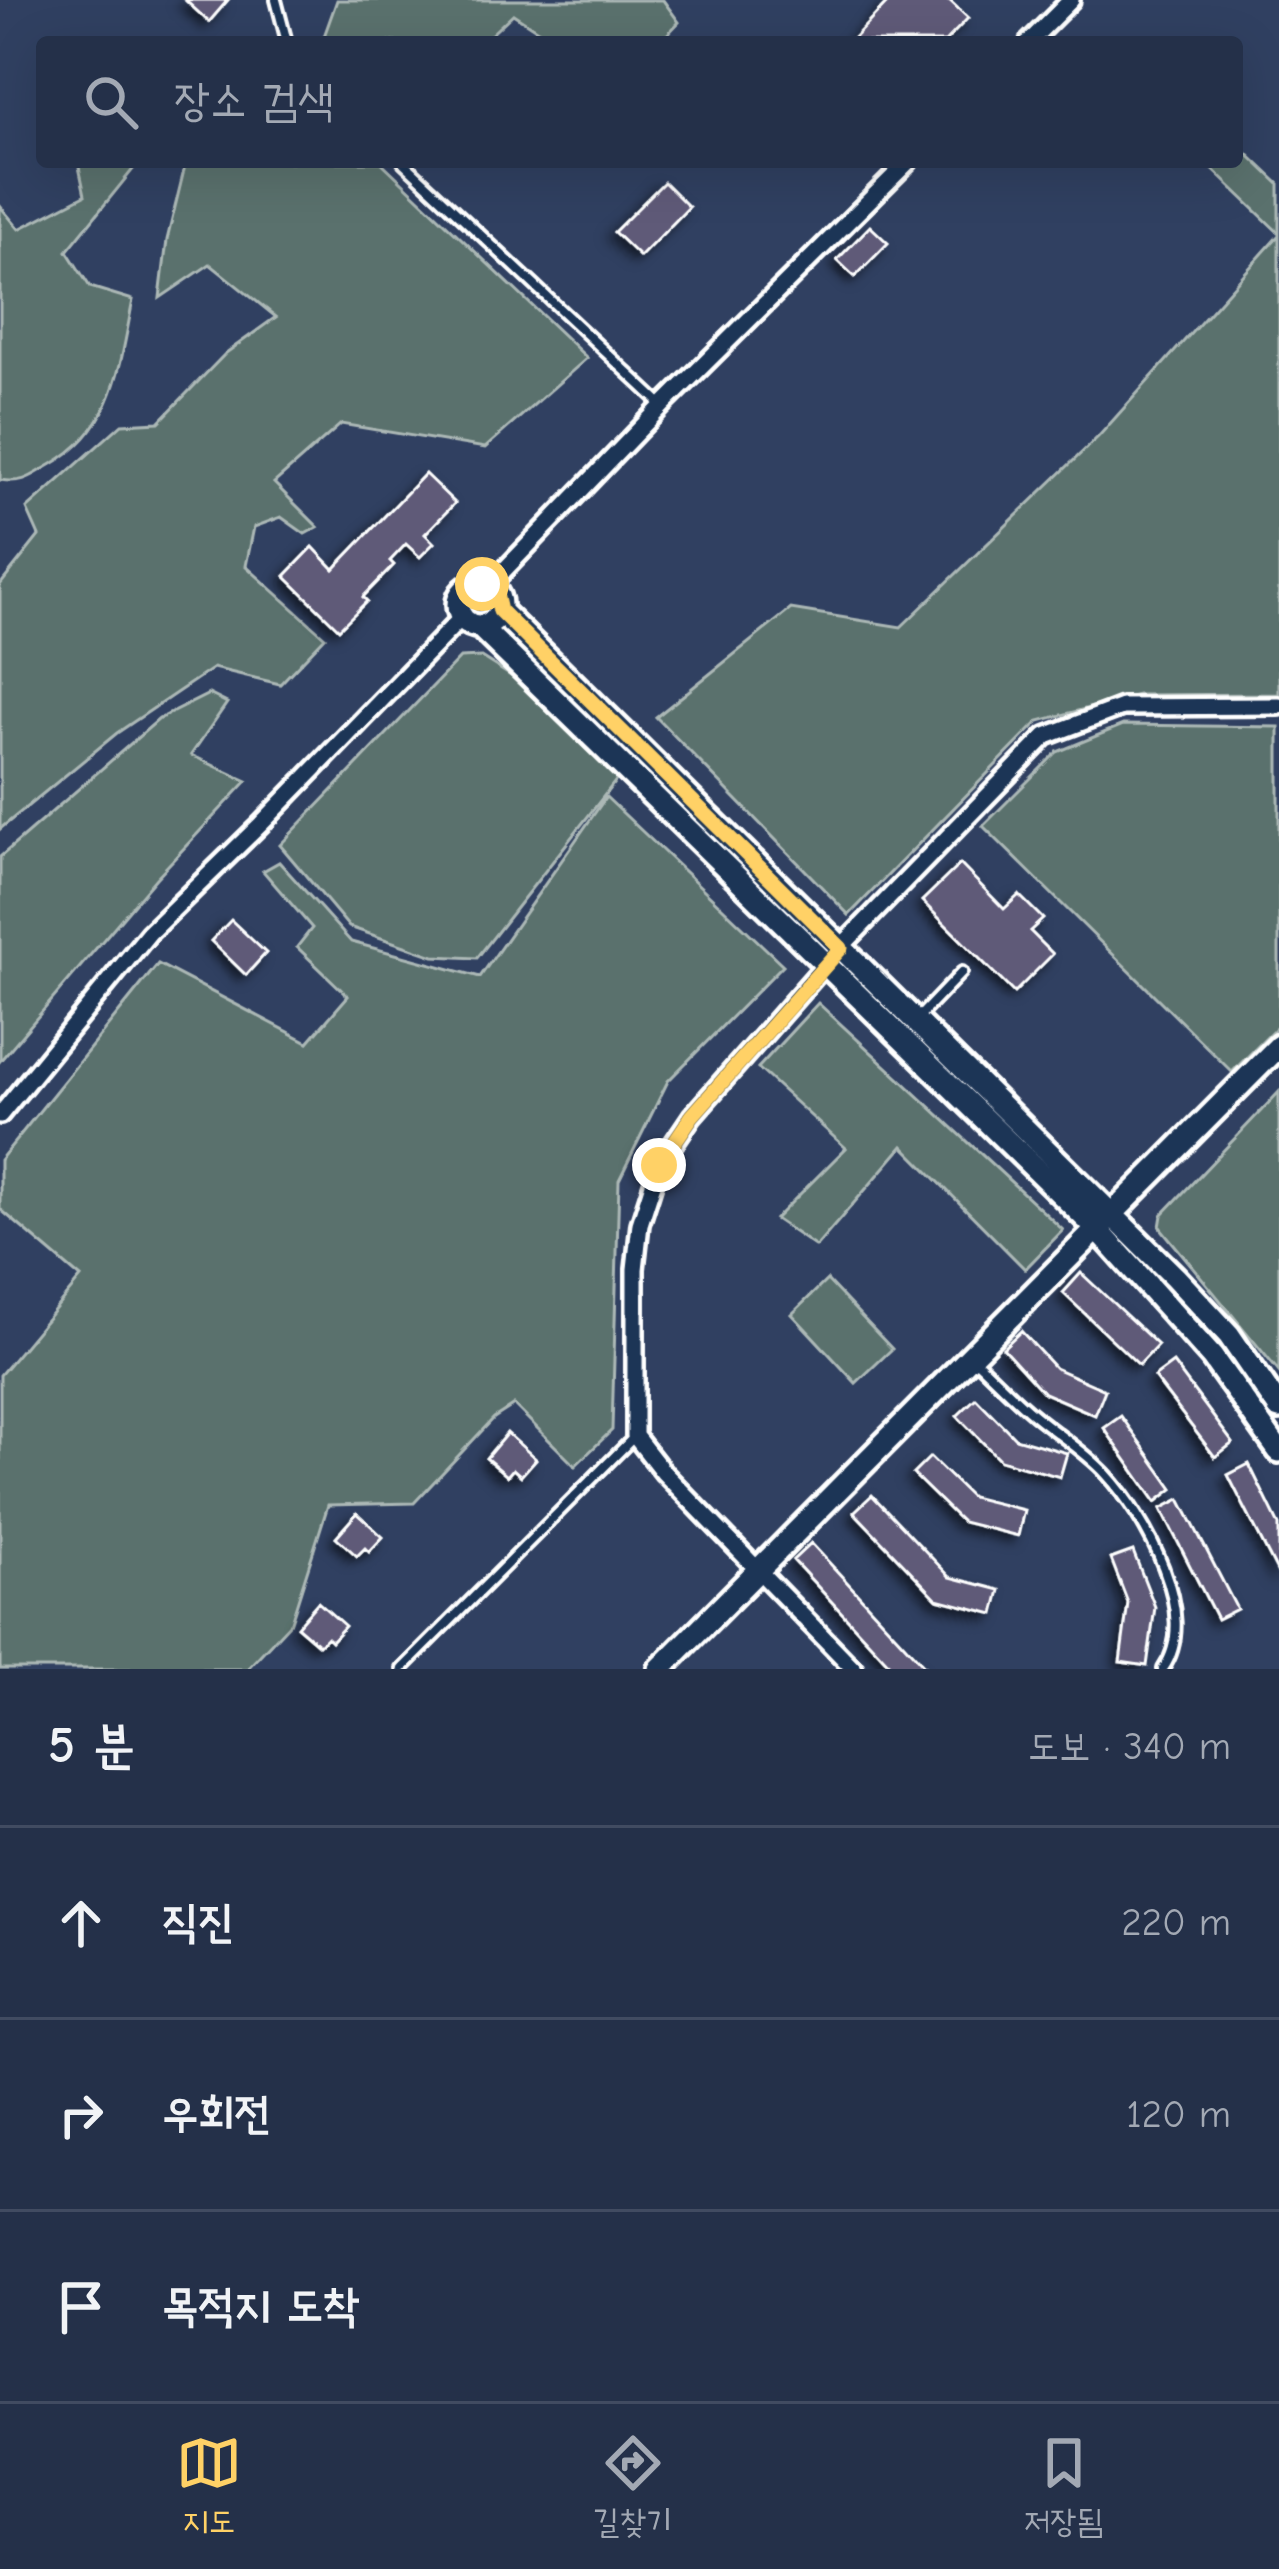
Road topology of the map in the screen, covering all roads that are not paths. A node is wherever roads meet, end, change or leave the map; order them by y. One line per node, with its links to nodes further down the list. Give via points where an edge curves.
1 (276, 0): 3 (lane)
2 (1071, 0): 4 (street)
3 (285, 36)
4 (1035, 36)
5 (410, 168): 7 (lane)
6 (902, 168): 7 (street)
7 (662, 406): 8 (street)
8 (489, 586): 9 (street); 10 (street, via 462,591 458,604)
9 (500, 611): 10 (street, via 492,622); 12 (street)
10 (471, 622): 12 (street); 16 (street, via 149,933)
11 (1279, 706): 12 (street, via 1122,706 1046,736)
12 (833, 956): 14 (street); 17 (street); 20 (street, via 659,1165 635,1269)
13 (962, 972): 14 (lane)
14 (915, 1021): 17 (street)
15 (1279, 1046): 17 (street)
16 (0, 1114)
17 (1105, 1222): 18 (street); 19 (street, via 1229,1335); 21 (street)
18 (971, 1356): 22 (street); 26 (lane, via 1128,1502 1176,1611 1177,1639)
19 (1279, 1408)
20 (634, 1436): 22 (street); 23 (lane)
21 (1279, 1451)
22 (756, 1572): 24 (street); 25 (street)
23 (402, 1669)
24 (660, 1669)
25 (854, 1669)
26 (1163, 1669)

